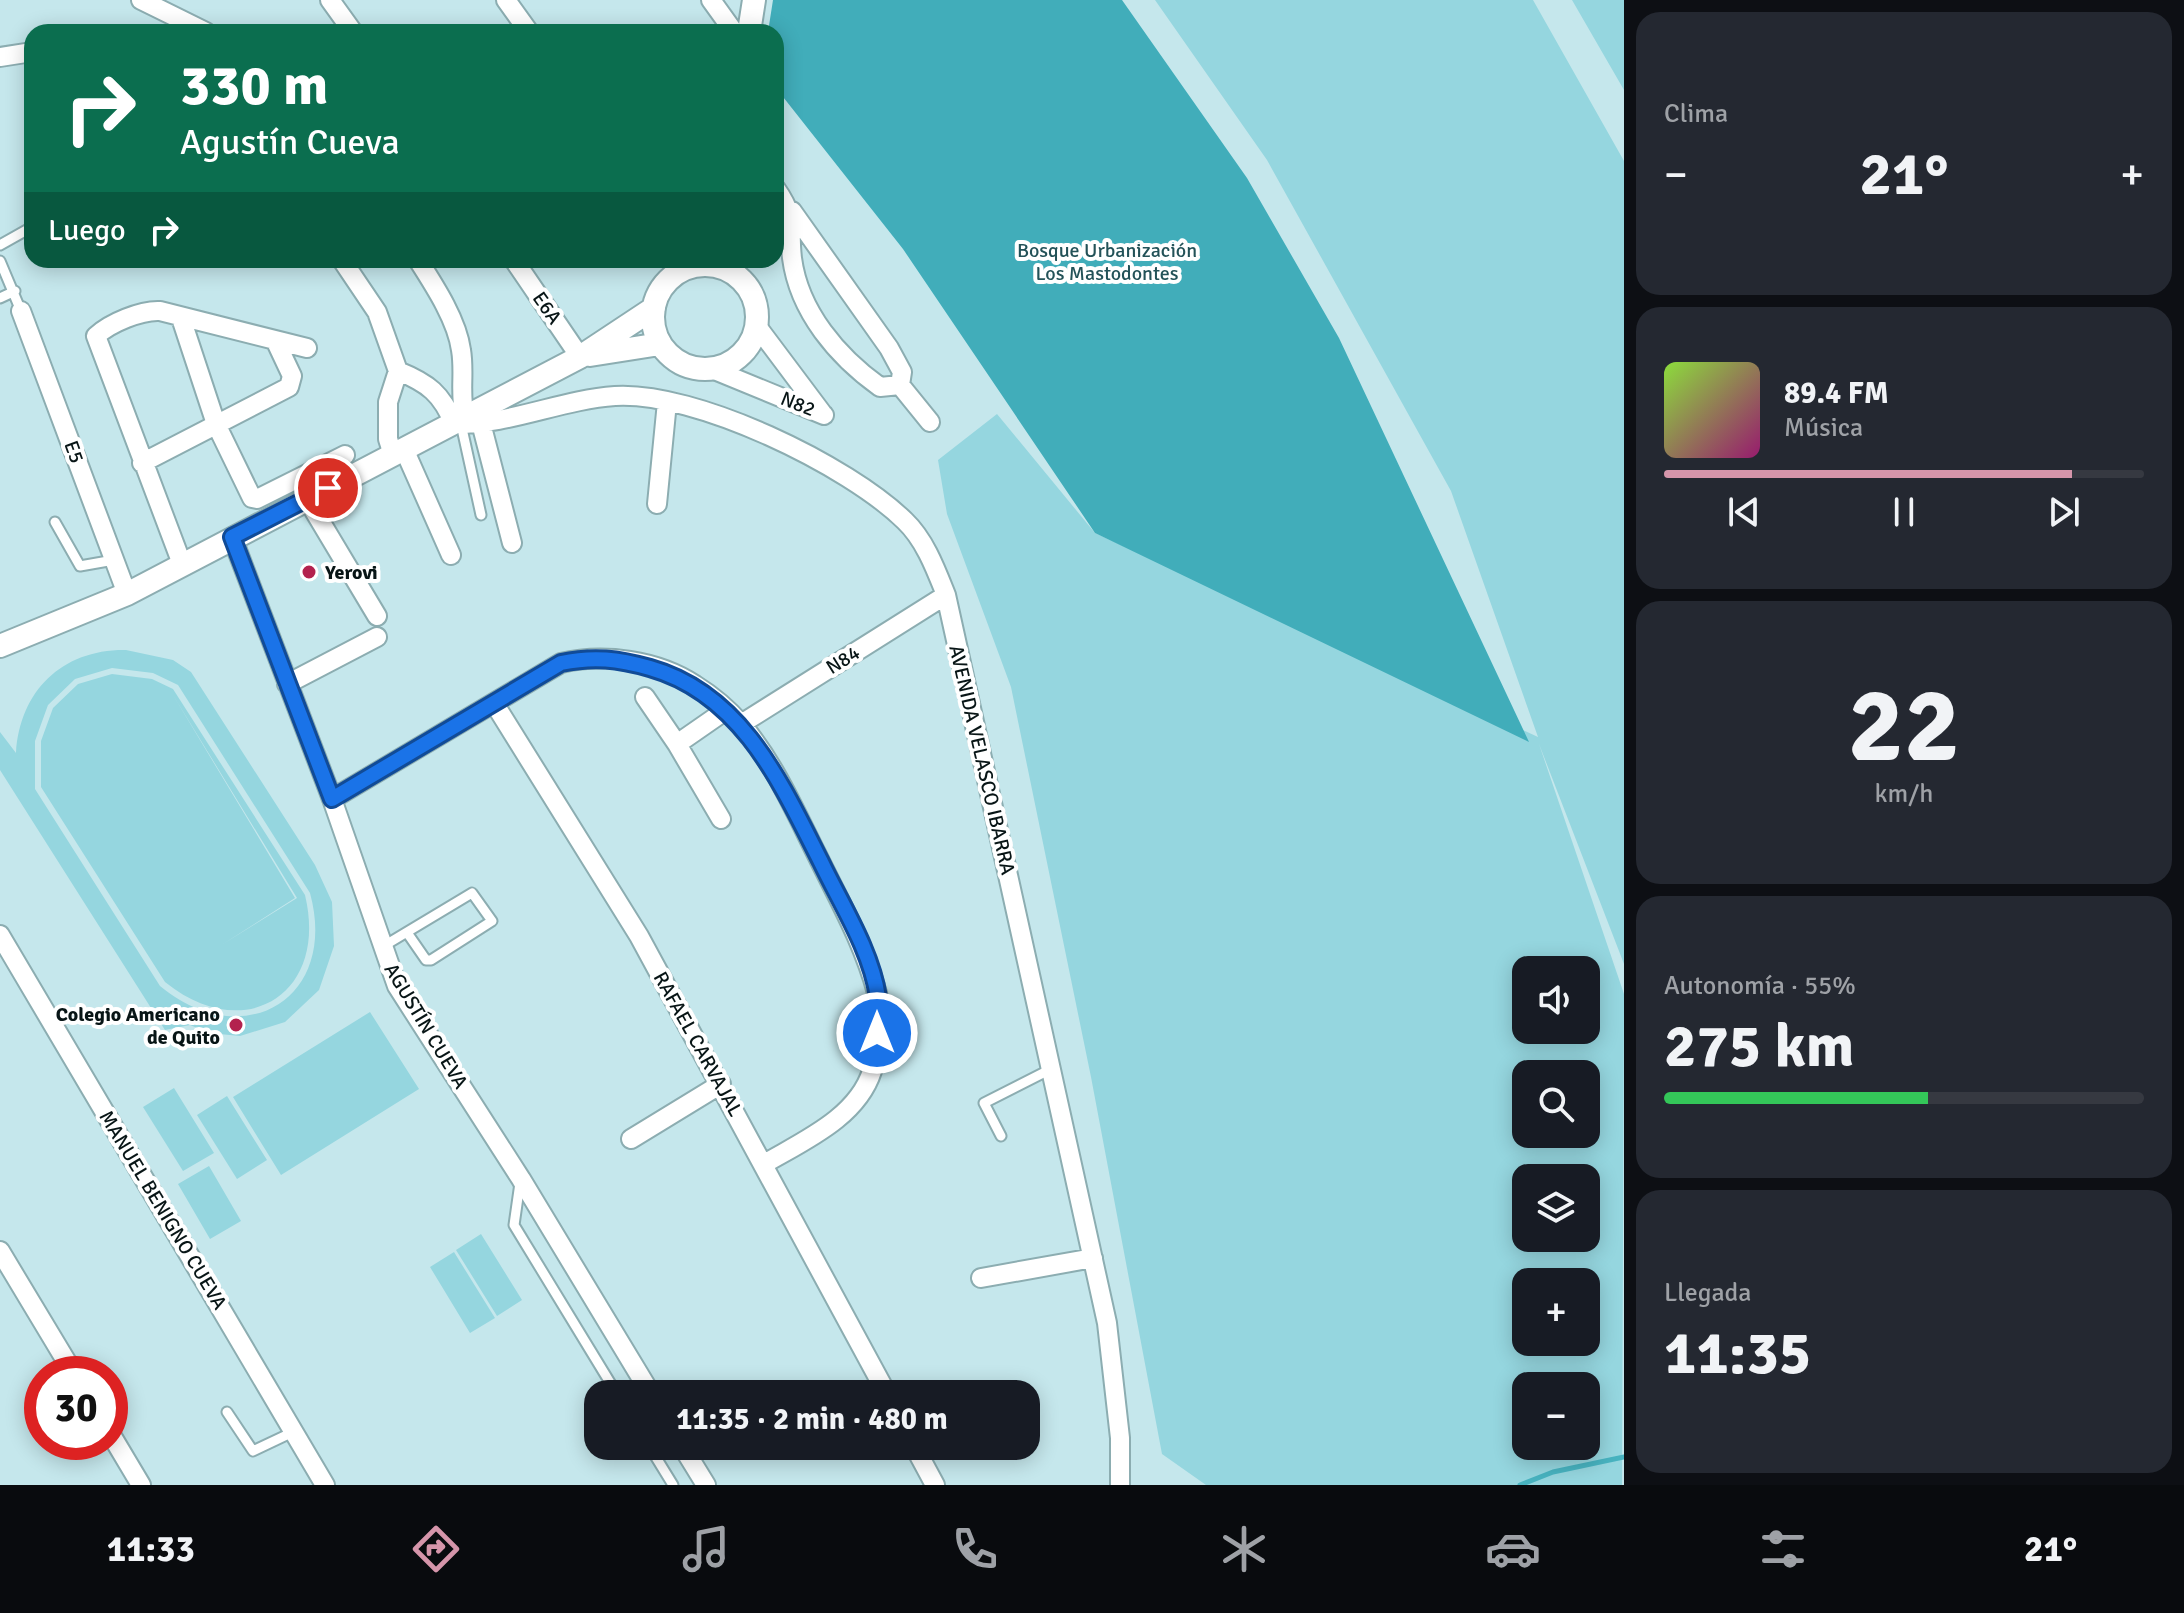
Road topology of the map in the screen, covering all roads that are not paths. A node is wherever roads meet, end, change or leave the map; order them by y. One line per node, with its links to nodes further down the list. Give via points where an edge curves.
1 (141, 0): 6 (street)
2 (330, 0): 7 (street)
3 (506, 0): 8 (street)
4 (711, 0): 9 (street)
5 (754, 0): 10 (street)
6 (190, 24)
7 (347, 24)
8 (523, 24)
9 (728, 24)
10 (750, 24)
11 (24, 53): 12 (street)
12 (0, 57)
13 (784, 200): 14 (street)
14 (792, 211): 35 (street, via 889,348 902,372); 35 (street, via 796,277 812,315 869,379 880,387)
15 (24, 232): 16 (lane)
16 (0, 245)
17 (0, 261): 23 (lane)
18 (347, 268): 34 (street, via 377,312)
19 (422, 268): 37 (street, via 458,334)
20 (519, 268): 32 (street, E6A)
21 (688, 268): 25 (street, via 667,283)
22 (737, 268): 28 (street, via 753,298)
23 (15, 291): 24 (lane); 26 (lane)
24 (0, 298)
25 (654, 308): 30 (street); 32 (street)
26 (21, 311): 50 (street, E5)
27 (181, 318): 29 (street); 39 (street); 42 (street, via 151,310 96,336)
28 (756, 325): 33 (street, via 746,349); 33 (street, N82, via 824,415)
29 (276, 342): 31 (street); 39 (street, via 292,376 289,387)
30 (660, 344): 32 (street); 33 (street, via 677,361)
31 (307, 348)
32 (580, 357): 37 (street)
33 (712, 369)
34 (398, 371): 37 (street, via 423,381); 40 (street, via 388,402 388,439)
35 (900, 385): 38 (street)
36 (667, 402): 37 (street, AVENIDA VELASCO IBARRA, via 614,396); 44 (street); 53 (street, AVENIDA VELASCO IBARRA, via 793,447 874,496 907,522 932,560)
37 (465, 422): 40 (street); 45 (lane); 48 (street)
38 (930, 422)
39 (216, 424): 41 (street, via 250,495 257,499); 42 (street)
40 (399, 452): 43 (street); 49 (street)
41 (345, 455)
42 (142, 463): 51 (street)
43 (307, 499): 47 (street); 54 (street)
44 (657, 504)
45 (481, 515)
46 (55, 522): 50 (lane, via 80,566)
47 (232, 537): 51 (street); 57 (street, AGUSTÍN CUEVA)
48 (512, 543)
49 (451, 555)
50 (114, 560): 52 (street, E5)
51 (182, 564): 52 (street)
52 (127, 594): 56 (street)
53 (946, 595): 61 (street, N84); 68 (street, AVENIDA VELASCO IBARRA)
54 (377, 616)
55 (377, 637): 57 (street)
56 (0, 646)
57 (287, 684): 63 (street, AGUSTÍN CUEVA)
58 (645, 697): 62 (street)
59 (494, 703): 60 (street, via 561,663 587,657 614,658 675,675); 63 (street); 69 (street, RAFAEL CARVAJAL, via 639,936)
60 (726, 710): 61 (street); 62 (street)
61 (741, 724): 72 (street, via 777,777 860,940 878,997 872,1072 855,1101 832,1123)
62 (677, 744): 64 (street)
63 (332, 799): 67 (street, AGUSTÍN CUEVA)
64 (721, 819)
65 (408, 934): 65 (lane, via 431,960 492,921 472,893); 67 (lane)
66 (0, 935): 82 (street, MANUEL BENIGNO CUEVA)
67 (382, 948): 73 (street, AGUSTÍN CUEVA, via 397,986)
68 (1051, 1069): 70 (lane, via 984,1103); 75 (street, AVENIDA VELASCO IBARRA)
69 (721, 1084): 71 (street); 72 (street, RAFAEL CARVAJAL)
70 (1001, 1136)
71 (631, 1139)
72 (764, 1164): 80 (street, RAFAEL CARVAJAL)
73 (521, 1179): 78 (lane, via 514,1225); 79 (street, AGUSTÍN CUEVA)
74 (0, 1251): 77 (street)
75 (1093, 1258): 76 (street); 92 (street, AVENIDA VELASCO IBARRA, via 1107,1323)
76 (981, 1278)
77 (63, 1356)
78 (608, 1380)
79 (643, 1380)
80 (880, 1380)
81 (227, 1412): 82 (lane, via 253,1451)
82 (293, 1432): 88 (street, MANUEL BENIGNO CUEVA)
83 (126, 1460): 87 (street)
84 (658, 1460): 89 (lane)
85 (691, 1460): 90 (street)
86 (922, 1460): 91 (street)
87 (141, 1485)
88 (325, 1485)
89 (673, 1485)
90 (706, 1485)
91 (935, 1485)
92 (1120, 1485)

